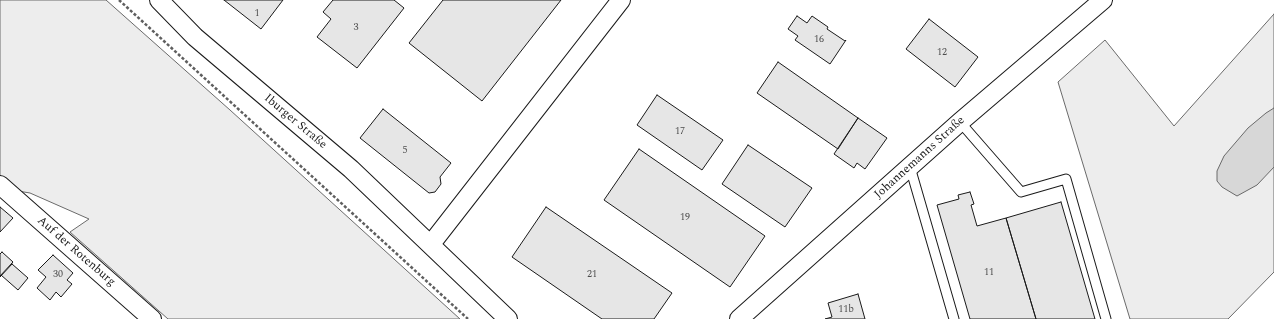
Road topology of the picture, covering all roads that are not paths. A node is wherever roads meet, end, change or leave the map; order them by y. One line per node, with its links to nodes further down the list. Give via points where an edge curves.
1 (159, 0): 7 (street, Iburger Straße, via 194,38 351,169)
2 (621, 0): 7 (street)
3 (1103, 0): 4 (street, Johannemanns Straße)
4 (960, 122): 5 (street, Johannemanns Straße); 12 (lane, via 1021,192 1066,179)
5 (910, 167): 10 (street, Johannemanns Straße); 11 (lane)
6 (0, 185): 8 (street, Auf der Rotenburg)
7 (431, 244): 9 (street, Iburger Straße)
8 (152, 319)
9 (508, 319)
10 (739, 319)
11 (954, 319)
12 (1106, 319)

